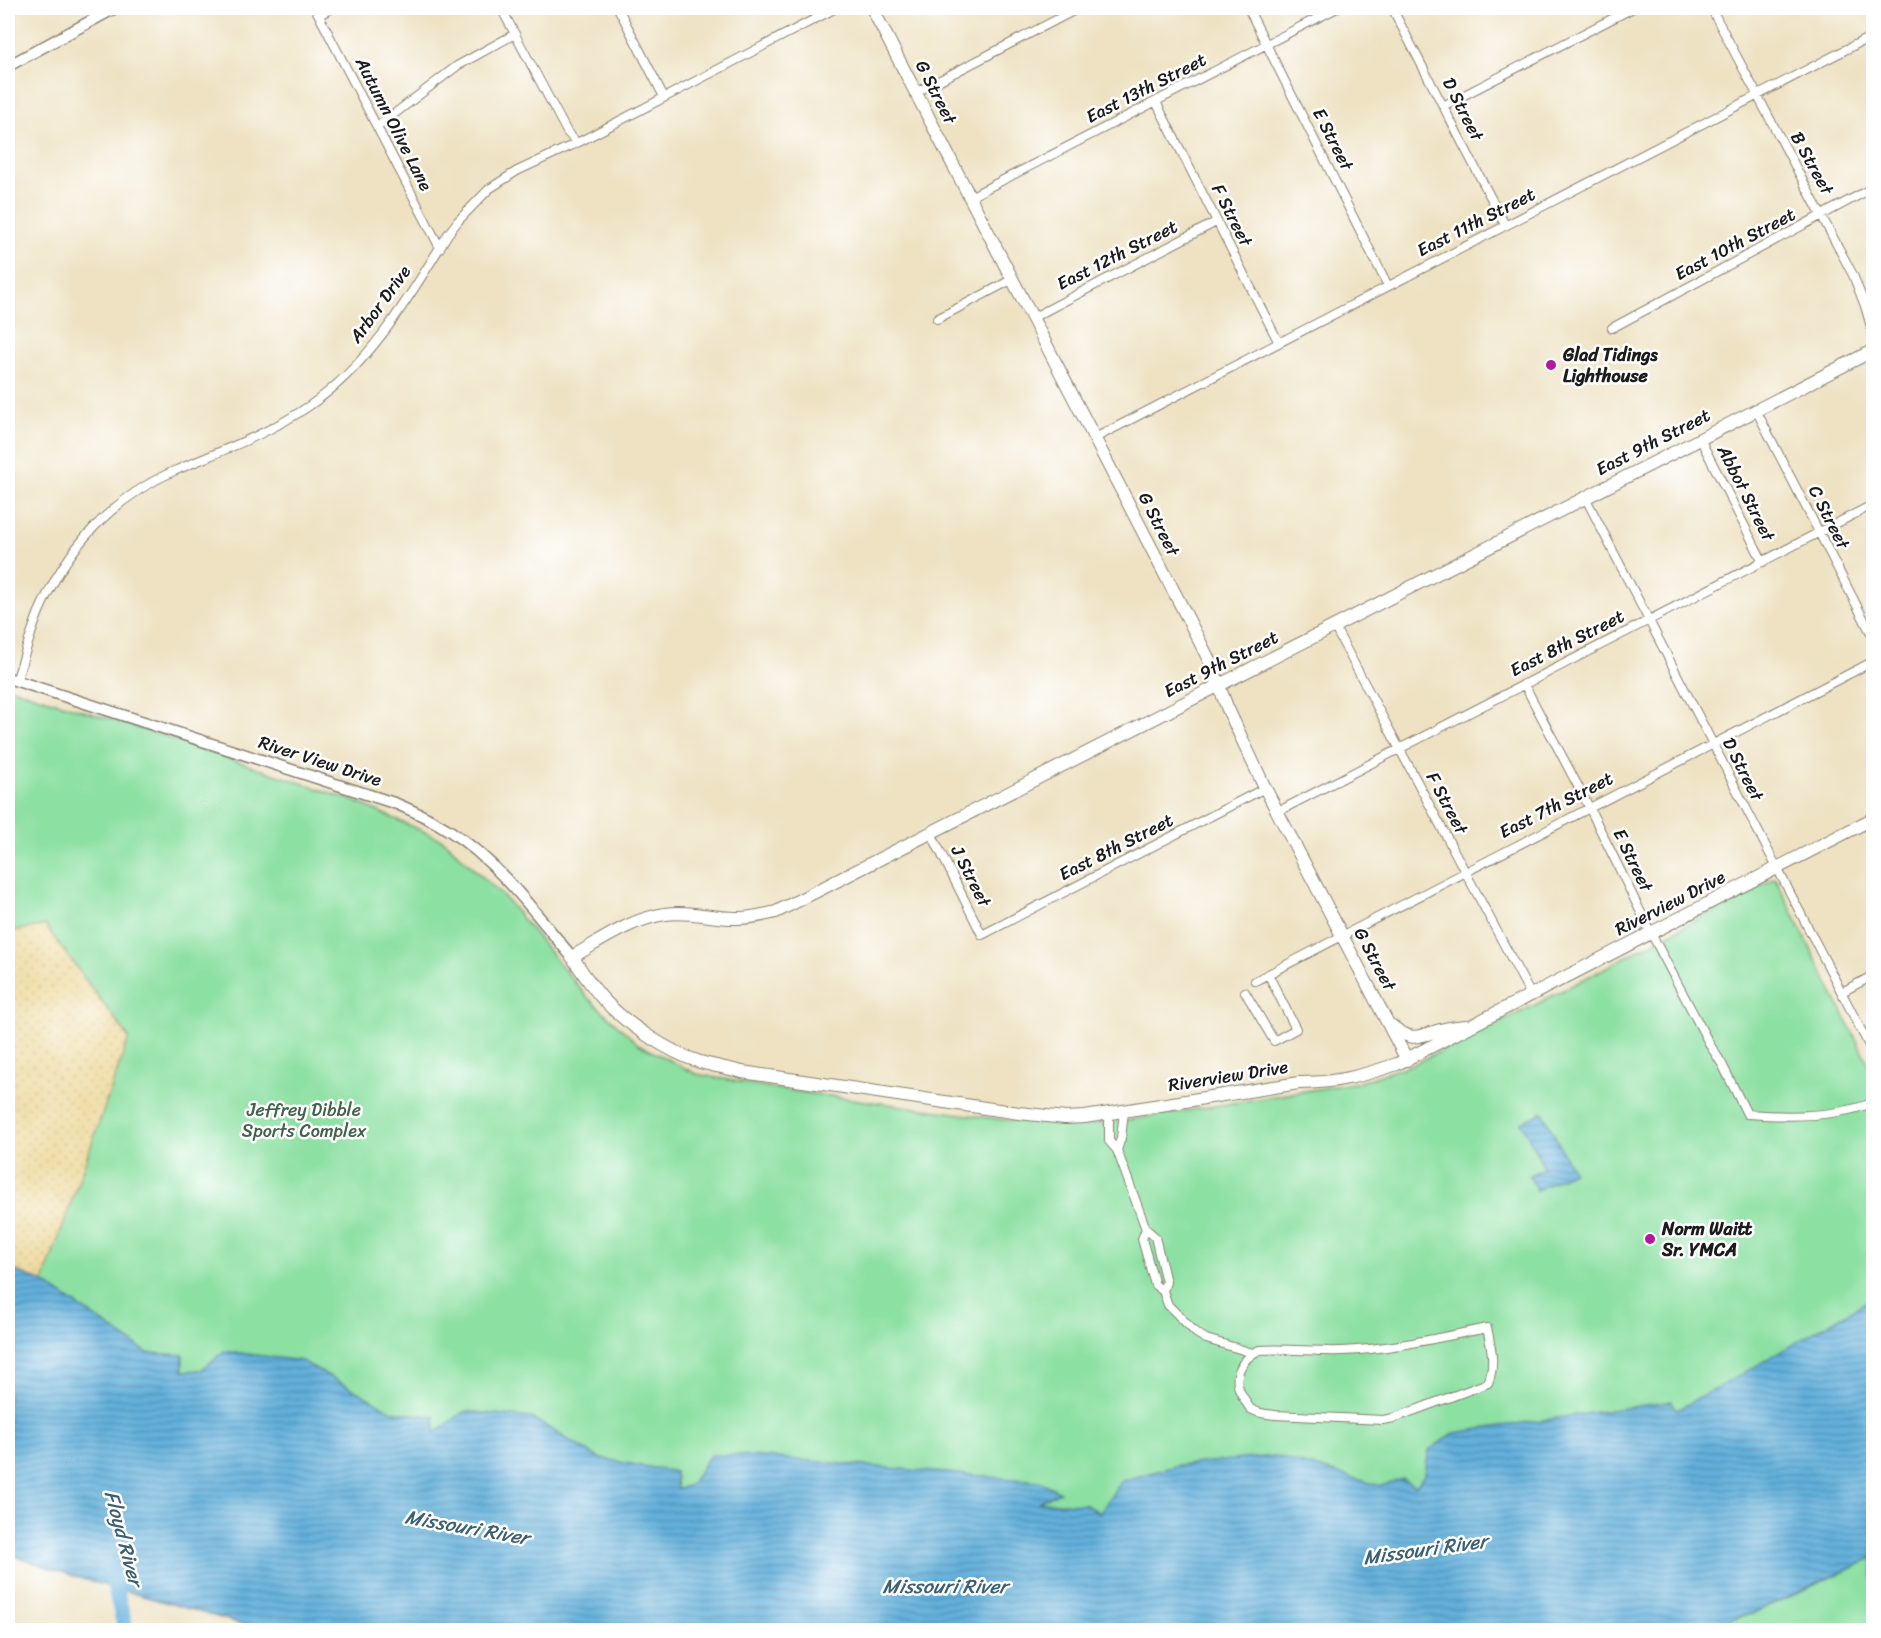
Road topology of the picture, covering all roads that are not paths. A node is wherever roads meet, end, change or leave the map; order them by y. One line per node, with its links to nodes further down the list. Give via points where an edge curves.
1 (114, 8): 17 (street)
2 (333, 8): 13 (street)
3 (501, 8): 14 (street)
4 (618, 8): 20 (street)
5 (836, 8): 20 (street, Arbor Drive)
6 (872, 8): 18 (main road, G Street)
7 (1078, 8): 18 (street)
8 (1248, 8): 16 (street, E Street)
9 (1337, 8): 16 (street, East 13th Street)
10 (1392, 8): 22 (street, D Street)
11 (1633, 8): 22 (street)
12 (1711, 8): 19 (street, B Street)
13 (317, 11): 23 (street, Autumn Olive Lane)
14 (515, 34): 23 (street, via 457,66); 24 (street, via 567,132)
15 (1874, 35): 19 (street, East 11th Street)
16 (1267, 44): 21 (street, East 13th Street); 32 (street, E Street)
17 (8, 66)
18 (916, 92): 26 (main road, G Street)
19 (1756, 96): 27 (street, B Street); 29 (street, East 11th Street)
20 (664, 97): 24 (street, Arbor Drive)
21 (1156, 102): 26 (street, East 13th Street); 28 (street, F Street)
22 (1443, 106): 29 (street, D Street)
23 (377, 127): 30 (street, Autumn Olive Lane)
24 (577, 143): 30 (street, Arbor Drive, via 489,189 458,221)
25 (1874, 187): 27 (street, East 10th Street)
26 (970, 197): 31 (main road, G Street)
27 (1822, 216): 35 (street, East 10th Street); 36 (street, B Street, via 1852,275)
28 (1216, 222): 33 (street, East 12th Street); 37 (street, F Street)
29 (1504, 225): 32 (street, East 11th Street)
30 (440, 248): 50 (street, Arbor Drive, via 376,342 310,406 268,430 142,487 99,521 66,561 50,589)
31 (1013, 279): 33 (main road, G Street); 34 (street)
32 (1388, 286): 37 (street, East 11th Street)
33 (1032, 318): 40 (main road, G Street)
34 (937, 320)
35 (1612, 328)
36 (1874, 337)
37 (1280, 343): 40 (street, East 11th Street)
38 (1874, 350): 39 (main road, East 9th Street)
39 (1756, 410): 41 (main road, East 9th Street); 44 (street, C Street)
40 (1095, 438): 52 (main road, G Street, via 1201,644)
41 (1700, 439): 42 (main road, East 9th Street); 45 (street, Abbot Street)
42 (1585, 497): 46 (street, D Street); 47 (main road, East 9th Street)
43 (1874, 504): 44 (street, East 8th Street)
44 (1819, 533): 45 (street, East 8th Street); 48 (street, C Street)
45 (1763, 562): 46 (street, East 8th Street)
46 (1648, 620): 51 (street, East 8th Street); 53 (street, D Street)
47 (1334, 626): 52 (main road, East 9th Street); 54 (street, F Street)
48 (1874, 639)
49 (1874, 661): 53 (street, East 7th Street)
50 (12, 680): 65 (street, River View Drive, via 386,800 429,818 453,832 494,868)
51 (1524, 684): 54 (street, East 8th Street); 56 (street, E Street)
52 (1218, 685): 55 (main road, G Street); 59 (main road, East 9th Street)
53 (1711, 743): 56 (street, East 7th Street); 60 (street, D Street)
54 (1399, 748): 57 (street, East 8th Street); 61 (street, F Street)
55 (1265, 788): 57 (main road, G Street); 63 (street, East 8th Street)
56 (1589, 807): 61 (street, East 7th Street); 62 (street, E Street)
57 (1277, 812): 64 (main road, G Street)
58 (1874, 818): 60 (main road, Riverview Drive)
59 (931, 833): 63 (street, J Street); 65 (main road, East 9th Street, via 776,912 738,918 664,914 617,931)
60 (1776, 869): 62 (main road, Riverview Drive); 70 (street, D Street)
61 (1465, 871): 64 (street, East 7th Street); 71 (street, F Street)
62 (1652, 933): 71 (main road, Riverview Drive); 76 (street, E Street, via 1747,1114 1814,1114)
63 (982, 935)
64 (1342, 936): 66 (street, East 7th Street); 72 (main road, G Street)
65 (572, 957): 78 (main road, Riverview Drive, via 614,1010 646,1034 700,1062 742,1072 1019,1113 1065,1118)
66 (1268, 974): 68 (street, East 7th Street); 69 (street, via 1296,1029 1274,1041)
67 (1874, 975): 70 (street)
68 (1255, 981)
69 (1245, 992)
70 (1842, 992): 74 (street, D Street)
71 (1531, 995): 73 (main road, Riverview Drive)
72 (1388, 1023): 73 (main road, via 1402,1035 1416,1038 1438,1030); 75 (main road, G Street)
73 (1473, 1026): 75 (main road, Riverview Drive)
74 (1874, 1055)
75 (1407, 1060): 77 (main road, Riverview Drive, via 1360,1077 1299,1083)
76 (1874, 1102)
77 (1124, 1112): 78 (main road, Riverview Drive); 79 (street)
78 (1110, 1115): 79 (street, via 1109,1141)
79 (1117, 1150): 80 (street, via 1146,1228 1142,1239 1155,1285 1163,1291 1168,1305 1206,1339)
80 (1253, 1353): 80 (street, via 1269,1349 1326,1352 1376,1348 1487,1328 1493,1362 1488,1383 1394,1418 1275,1415 1251,1409 1237,1386 1239,1371)

